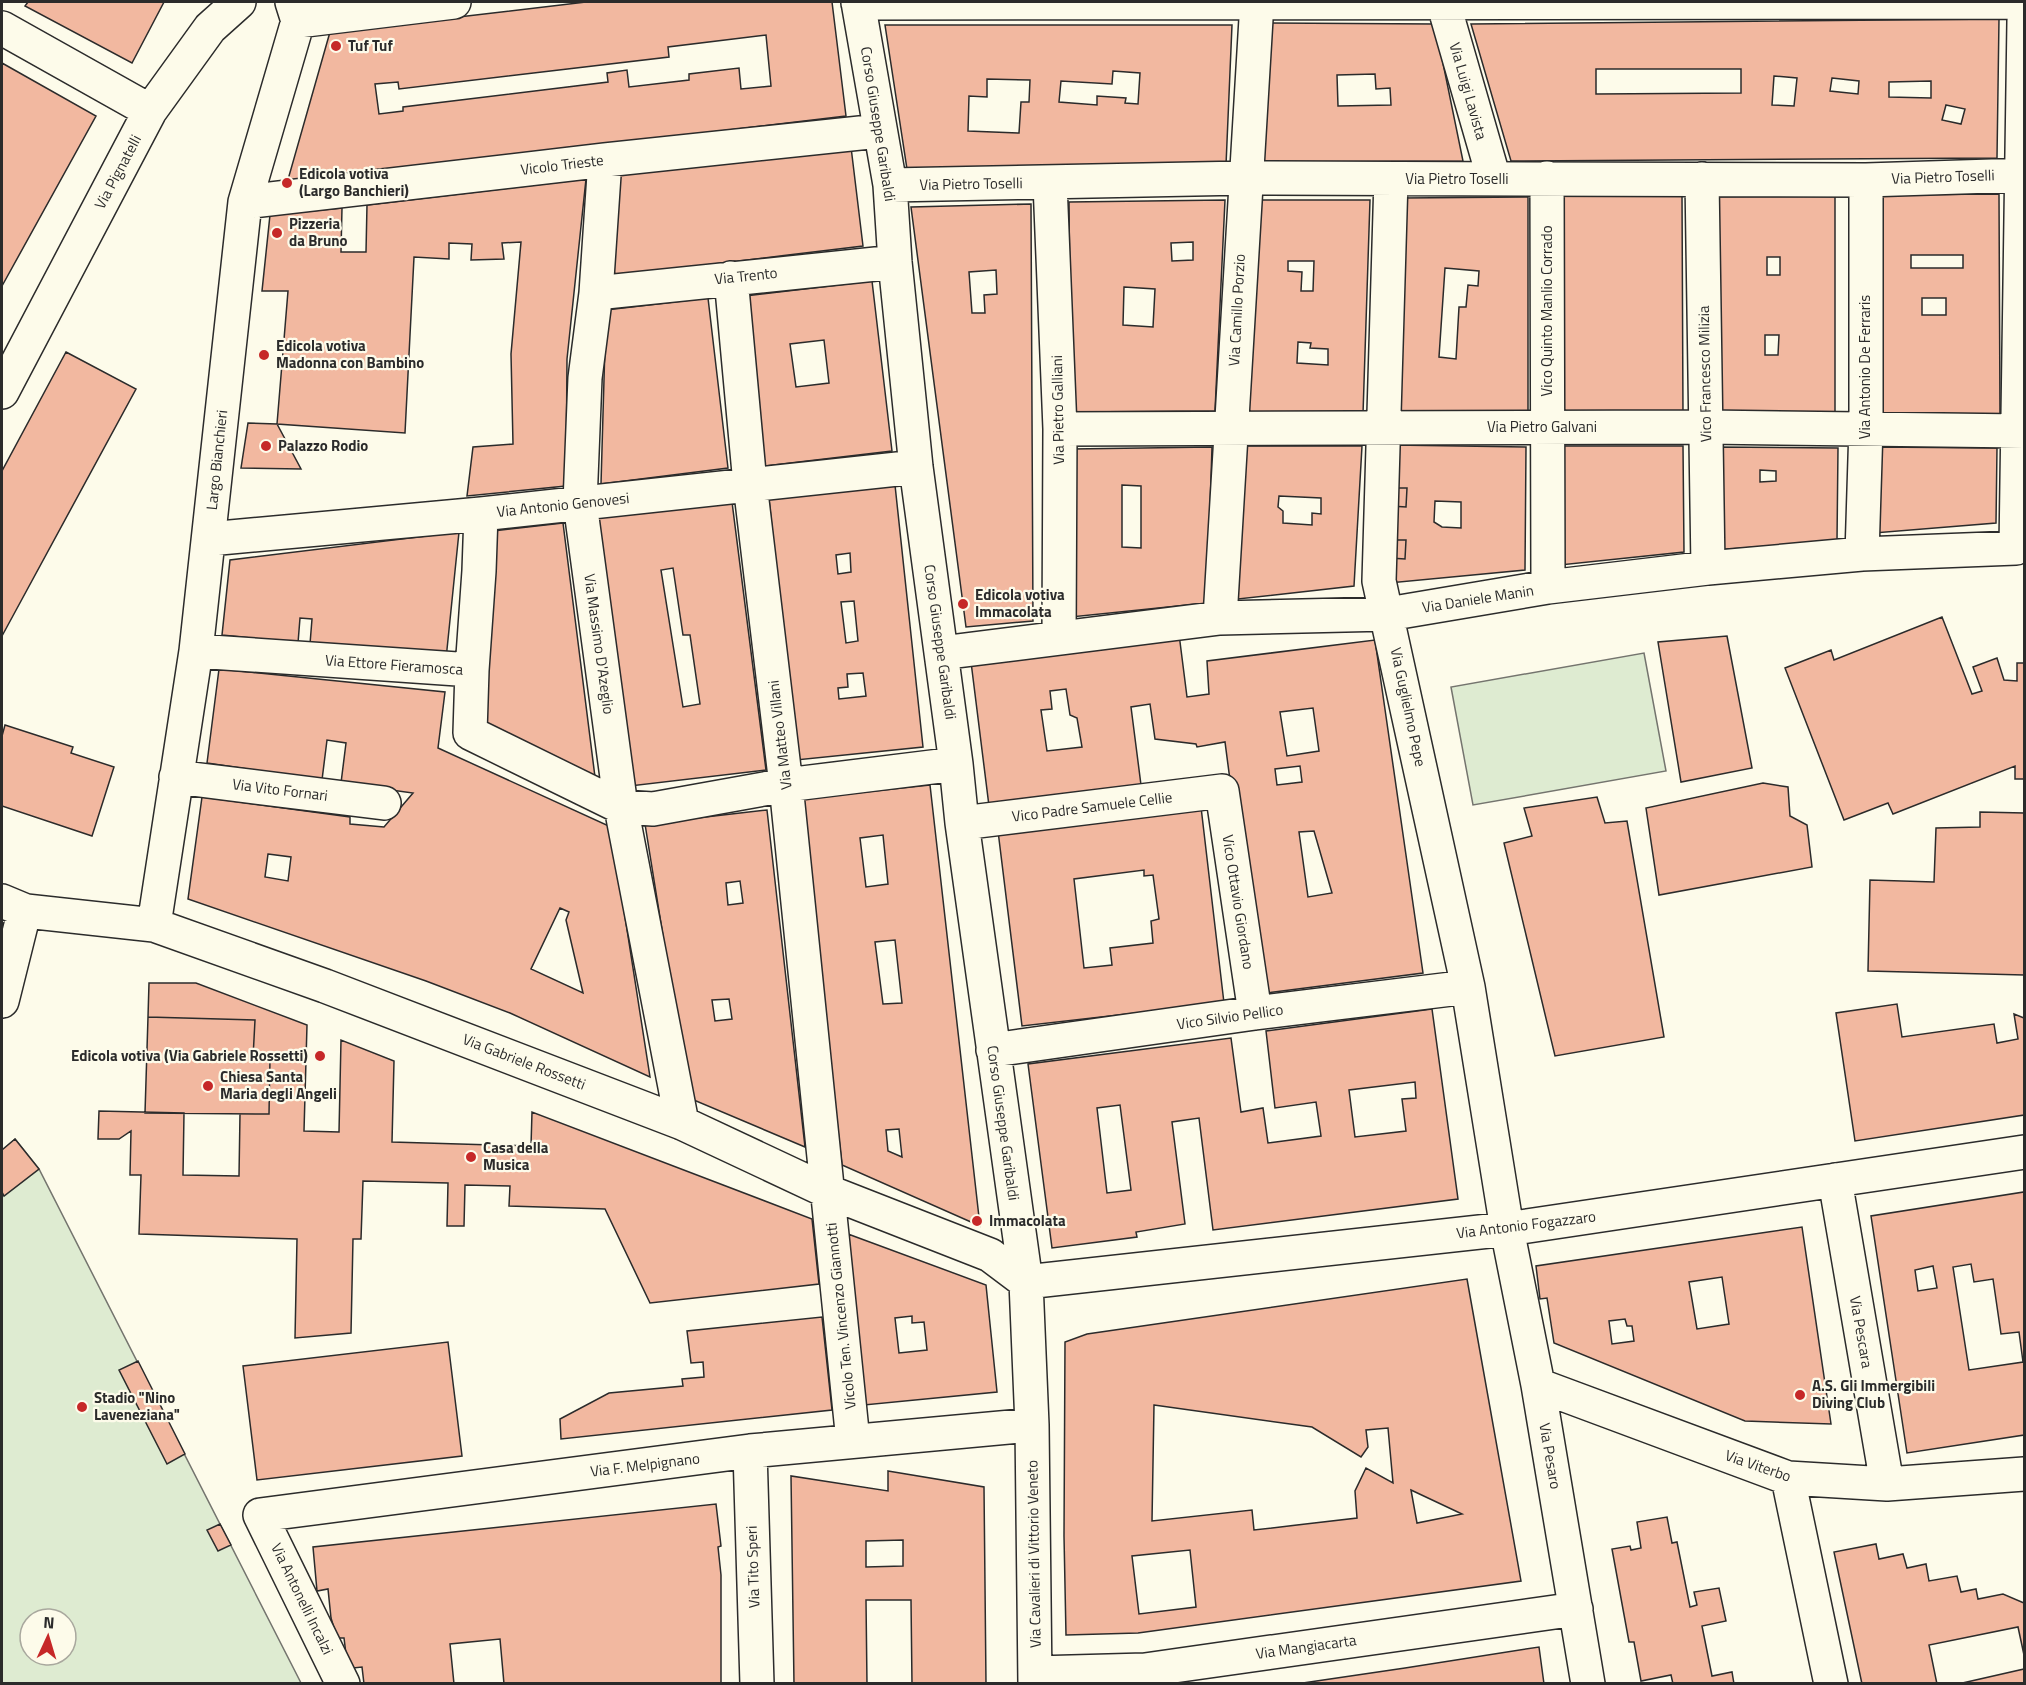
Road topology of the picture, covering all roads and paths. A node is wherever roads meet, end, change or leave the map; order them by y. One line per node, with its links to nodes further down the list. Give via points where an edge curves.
1 (239, 2): 11 (street, Via Pignatelli, via 210,28)
2 (454, 2): 8 (street)
3 (858, 2): 4 (street); 12 (street, Corso Giuseppe Garibaldi)
4 (1257, 2): 7 (street); 15 (street, Via Camillo Porzio)
5 (1733, 2): 6 (street); 7 (street)
6 (2025, 2)
7 (1443, 3): 18 (street, Via Luigi Lavista)
8 (295, 11): 23 (street, Largo Bianchieri)
9 (2025, 21): 14 (street)
10 (2, 28): 11 (street)
11 (150, 111): 27 (street, Via Pignatelli)
12 (879, 131): 13 (street, Vicolo Trieste); 22 (street, Corso Giuseppe Garibaldi)
13 (605, 160): 23 (street, Vicolo Trieste); 26 (street, Via Massimo D'Azeglio)
14 (2023, 175): 20 (street, Via Pietro Toselli); 34 (street)
15 (1245, 178): 17 (street, Via Pietro Toselli); 21 (street, Via Pietro Toselli); 32 (street, Via Camillo Porzio)
16 (1547, 178): 18 (street, Via Pietro Toselli); 19 (street, Via Pietro Toselli); 29 (street, Vico Quinto Manlio Corrado)
17 (1391, 179): 18 (street, Via Pietro Toselli); 28 (street, Via Guglielmo Pepe)
18 (1494, 179)
19 (1702, 179): 20 (street, Via Pietro Toselli); 30 (street, Vico Francesco Milizia)
20 (1866, 180): 31 (street, Via Antonio De Ferraris)
21 (1050, 183): 22 (street, Via Pietro Toselli); 33 (street, Via Pietro Galliani)
22 (890, 185): 24 (street, Corso Giuseppe Garibaldi)
23 (244, 202): 39 (street, Largo Bianchieri)
24 (895, 261): 25 (street, Via Trento); 35 (street, Corso Giuseppe Garibaldi)
25 (731, 278): 26 (street, Via Trento); 36 (street, Via Matteo Villani)
26 (596, 293): 37 (street, Via Massimo D'Azeglio, via 585,378)
27 (9, 372)
28 (1382, 427): 29 (street, Via Pietro Galvani); 32 (street, Via Pietro Galvani); 43 (street, Via Guglielmo Pepe, via 1379,580)
29 (1547, 427): 30 (street, Via Pietro Galvani); 42 (street, Vico Quinto Manlio Corrado)
30 (1706, 427): 31 (street, Via Pietro Galvani); 41 (street, Vico Francesco Milizia)
31 (1866, 427): 34 (street, Via Pietro Galvani); 40 (street, Via Antonio De Ferraris)
32 (1230, 428): 33 (street, Via Pietro Galvani); 44 (street, Via Camillo Porzio)
33 (1060, 429): 45 (street, Via Pietro Galliani)
34 (2022, 431): 40 (street, Via Daniele Manin, via 2016,548)
35 (916, 467): 36 (street, Via Antonio Genovesi); 47 (street, Corso Giuseppe Garibaldi)
36 (750, 484): 37 (street, Via Antonio Genovesi); 51 (street, Via Matteo Villani)
37 (580, 503): 38 (street, Via Antonio Genovesi); 54 (street, Via Massimo D'Azeglio)
38 (481, 514): 39 (street, Via Antonio Genovesi); 48 (street, Via Ettore Fieramosca)
39 (209, 539): 46 (street, Largo Bianchieri)
40 (1862, 554): 41 (street, Via Daniele Manin)
41 (1708, 568): 42 (street, Via Daniele Manin)
42 (1548, 587): 43 (street, Via Daniele Manin)
43 (1388, 614): 44 (street, Via Daniele Manin); 58 (street, Via Guglielmo Pepe)
44 (1220, 618): 45 (street, Via Daniele Manin)
45 (1059, 638): 47 (street, Via Daniele Manin)
46 (196, 651): 48 (street, Via Ettore Fieramosca); 50 (street, Largo Bianchieri)
47 (941, 652): 49 (street, Corso Giuseppe Garibaldi)
48 (472, 670): 54 (street, via 470,733)
49 (956, 764): 51 (street); 55 (street, Corso Giuseppe Garibaldi)
50 (176, 777): 53 (street, Via Vito Fornari); 57 (street, Largo Bianchieri)
51 (786, 785): 54 (street, via 653,809); 65 (street, Via Matteo Villani)
52 (1222, 791): 55 (street, Vico Padre Samuele Cellie); 60 (street, Vico Ottavio Giordano)
53 (384, 803)
54 (621, 807): 62 (street, Via Massimo D'Azeglio)
55 (962, 823): 61 (street, Corso Giuseppe Garibaldi)
56 (14, 906): 57 (street, Via Gabriele Rossetti); 59 (street, via 22,921)
57 (154, 925): 62 (street, Via Gabriele Rossetti, via 325,986)
58 (1468, 987): 60 (street, Vico Silvio Pellico); 66 (street, Via Guglielmo Pepe)
59 (2, 1000)
60 (1255, 1013): 61 (street, Vico Silvio Pellico)
61 (993, 1050): 67 (street, Corso Giuseppe Garibaldi)
62 (681, 1123): 65 (street, Via Gabriele Rossetti)
63 (2025, 1152): 64 (street, Via Antonio Fogazzaro)
64 (1835, 1180): 66 (street, Via Antonio Fogazzaro); 74 (street, Via Pescara)
65 (829, 1192): 67 (street, Via Gabriele Rossetti, via 990,1255); 70 (street, Vicolo Ten. Vincenzo Giannotti)
66 (1507, 1229): 67 (street, Via Antonio Fogazzaro); 68 (street, Via Pesaro)
67 (1026, 1282): 69 (street, Corso Giuseppe Garibaldi)
68 (1538, 1385): 73 (street, Via Viterbo); 76 (street, Via Pesaro)
69 (1032, 1425): 70 (street, Via F. Melpignano); 77 (street, Via Cavalieri di Vittorio Veneto)
70 (853, 1441): 71 (street, Via F. Melpignano)
71 (750, 1451): 75 (street, Via F. Melpignano); 79 (street, Via Tito Speri)
72 (2025, 1474): 74 (street, Via Viterbo)
73 (1788, 1478): 74 (street, Via Viterbo); 81 (street)
74 (1887, 1484)
75 (260, 1515): 78 (street, Via Antonelli Incalzi)
76 (1576, 1609): 77 (street, Via Mangiacarta, via 1145,1670); 80 (street, Via Pesaro)
77 (1035, 1678)
78 (344, 1683)
79 (757, 1683)
80 (1588, 1683)
81 (1830, 1683)

